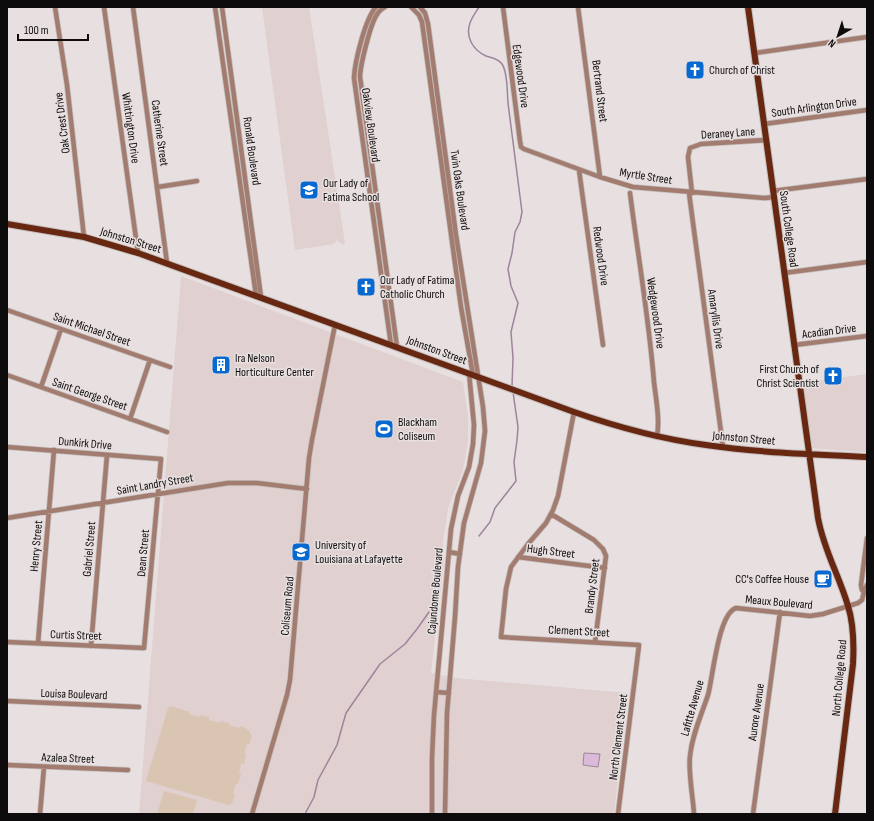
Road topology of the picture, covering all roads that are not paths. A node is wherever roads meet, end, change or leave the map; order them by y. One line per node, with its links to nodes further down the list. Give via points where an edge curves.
1 (55, 7): 34 (street, Oak Crest Drive, via 67,86)
2 (104, 7): 35 (street, Whittington Drive)
3 (132, 7): 27 (street, Catherine Street)
4 (215, 7): 16 (street, Ronald Boulevard)
5 (222, 7): 15 (street, Ronald Boulevard)
6 (385, 7): 12 (street)
7 (411, 7): 50 (street, Twin Oaks Boulevard, via 422,22)
8 (420, 7): 50 (street, Twin Oaks Boulevard, via 428,24)
9 (503, 7): 20 (street, Edgewood Drive)
10 (578, 7): 24 (street, Bertrand Street)
11 (748, 7): 14 (main road, South College Road)
12 (378, 8): 46 (street, Oakview Boulevard, via 372,11 367,21 354,68 354,78)
13 (867, 37): 14 (street)
14 (755, 53): 18 (main road, South College Road)
15 (231, 76): 16 (street); 22 (street, Ronald Boulevard)
16 (225, 77): 21 (street, Ronald Boulevard)
17 (867, 110): 18 (street, South Arlington Drive)
18 (764, 124): 19 (main road, South College Road)
19 (766, 140): 29 (street, Deraney Lane, via 701,144 690,148); 30 (main road, South College Road)
20 (522, 147): 23 (street, Myrtle Street)
21 (235, 150): 22 (street); 33 (street, Ronald Boulevard)
22 (241, 150): 31 (street, Ronald Boulevard)
23 (579, 170): 24 (street, Myrtle Street); 44 (street, Redwood Drive)
24 (600, 177): 29 (street, Myrtle Street, via 633,187)
25 (867, 179): 30 (street, Myrtle Street)
26 (197, 181): 27 (street)
27 (158, 187): 37 (street, Catherine Street)
28 (630, 193): 55 (street, Wedgewood Drive, via 653,362 658,410)
29 (690, 193): 30 (street, Myrtle Street, via 765,198); 57 (street, Amaryllis Drive)
30 (774, 194): 38 (main road, South College Road)
31 (252, 223): 33 (street); 39 (street, Ronald Boulevard)
32 (7, 224): 34 (main road, Johnston Street)
33 (246, 224): 39 (street, Ronald Boulevard)
34 (84, 237): 35 (main road, Johnston Street)
35 (138, 253): 37 (main road, Johnston Street)
36 (867, 262): 38 (street)
37 (168, 263): 39 (main road, Johnston Street)
38 (784, 273): 45 (main road, South College Road)
39 (259, 296): 41 (main road, Johnston Street)
40 (7, 310): 42 (street, Saint Michael Street)
41 (335, 325): 46 (main road, Johnston Street); 63 (street, Coliseum Road, via 312,440)
42 (61, 330): 47 (street, Saint Michael Street); 51 (street)
43 (867, 336): 45 (street, Acadian Drive)
44 (603, 345)
45 (794, 345): 59 (main road, South College Road)
46 (394, 346): 50 (main road, Johnston Street)
47 (150, 360): 48 (street, Saint Michael Street); 53 (street)
48 (170, 367)
49 (7, 375): 51 (street, Saint George Street)
50 (473, 375): 52 (main road, Johnston Street); 71 (street, Cajundome Boulevard, via 473,444 469,467 455,507); 72 (street, Cajundome Boulevard, via 484,418 484,441 478,477 464,523)
51 (41, 387): 53 (street, Saint George Street)
52 (574, 412): 55 (main road, Johnston Street); 67 (street, via 558,496)
53 (130, 419): 54 (street, Saint George Street)
54 (166, 432)
55 (656, 437): 57 (main road, Johnston Street)
56 (7, 447): 58 (street, Dunkirk Drive)
57 (723, 447): 59 (main road, Johnston Street)
58 (54, 450): 60 (street, Dunkirk Drive); 66 (street, Henry Street)
59 (810, 453): 61 (main road, Johnston Street); 77 (main road, North College Road, via 815,501 823,539)
60 (107, 454): 62 (street, Dunkirk Drive); 65 (street, Gabriel Street)
61 (867, 457)
62 (161, 459): 64 (street, Dean Street)
63 (307, 489): 64 (street, Saint Landry Street, via 228,482); 94 (street, Coliseum Road, via 290,680)
64 (158, 493): 65 (street, Saint Landry Street); 84 (street, Dean Street)
65 (103, 502): 66 (street, Saint Landry Street); 83 (street, Gabriel Street)
66 (50, 511): 68 (street, Saint Landry Street); 82 (street, Henry Street)
67 (551, 514): 73 (street); 74 (street, Brandy Street, via 604,549)
68 (7, 518)
69 (867, 538): 70 (street)
70 (866, 546): 76 (street, via 861,585)
71 (449, 552): 72 (street); 86 (street, Cajundome Boulevard)
72 (460, 554): 87 (street, Cajundome Boulevard)
73 (518, 557): 74 (street, Hugh Street); 81 (street, Clement Street, via 512,564 509,574 501,637)
74 (605, 568): 81 (street, Brandy Street)
75 (867, 585): 76 (street, Meaux Boulevard)
76 (864, 592): 77 (street, Meaux Boulevard, via 861,602)
77 (848, 606): 79 (street, Meaux Boulevard, via 815,616); 100 (main road, North College Road, via 854,639 853,664)
78 (732, 610): 79 (street, Meaux Boulevard, via 736,608); 98 (street, Lafitte Avenue, via 719,638 708,695 697,724 690,756)
79 (780, 612): 99 (street, Aurore Avenue)
80 (7, 642): 82 (street, Curtis Street)
81 (595, 642): 85 (street, Clement Street, via 639,645)
82 (38, 643): 83 (street, Curtis Street)
83 (91, 646): 84 (street, Curtis Street)
84 (144, 648)
85 (637, 662): 97 (street, North Clement Street)
86 (436, 692): 87 (street); 95 (street, Cajundome Boulevard)
87 (449, 693): 96 (street, Cajundome Boulevard)
88 (7, 701): 89 (street, Louisa Boulevard)
89 (139, 707)
90 (7, 765): 91 (street, Azalea Street)
91 (44, 767): 92 (street, Azalea Street); 93 (street)
92 (128, 770)
93 (40, 814)
94 (252, 814)
95 (432, 814)
96 (445, 814)
97 (618, 814)
98 (694, 814)
99 (753, 814)
100 (834, 814)

